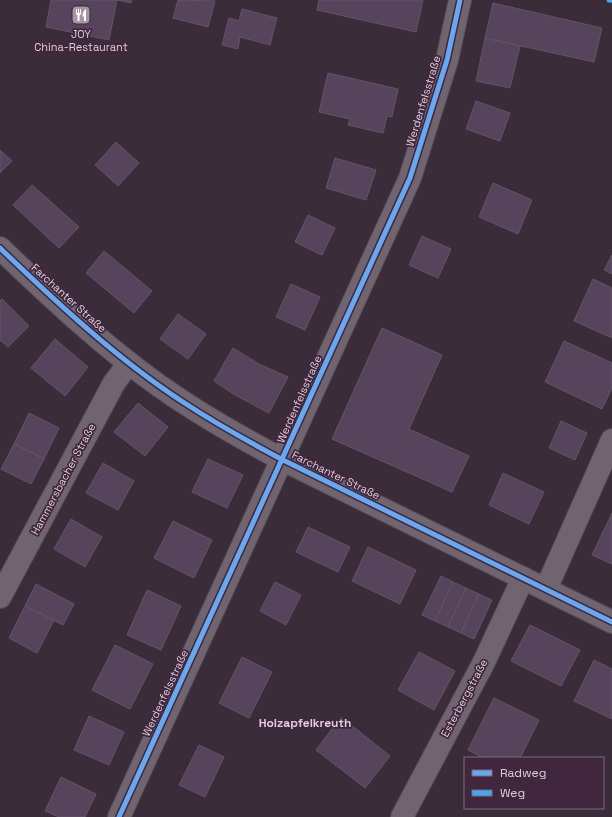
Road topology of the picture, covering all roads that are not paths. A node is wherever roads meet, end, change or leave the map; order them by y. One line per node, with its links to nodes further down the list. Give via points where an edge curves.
1 (460, 0): 5 (street, Werdenfelsstraße, via 447,60 410,178)
2 (0, 248): 3 (street, Farchanter Straße, via 50,296)
3 (129, 363): 5 (street, Farchanter Straße, via 182,402); 8 (street, Hammersbacher Straße, via 114,383)
4 (612, 440): 7 (street)
5 (283, 460): 6 (street, Farchanter Straße); 10 (street, Werdenfelsstraße)
6 (523, 578): 7 (street, Farchanter Straße); 11 (street, Esterbergstraße, via 484,662)
7 (546, 589): 9 (street, Farchanter Straße)
8 (0, 597)
9 (612, 622)
10 (119, 817)
11 (402, 817)

